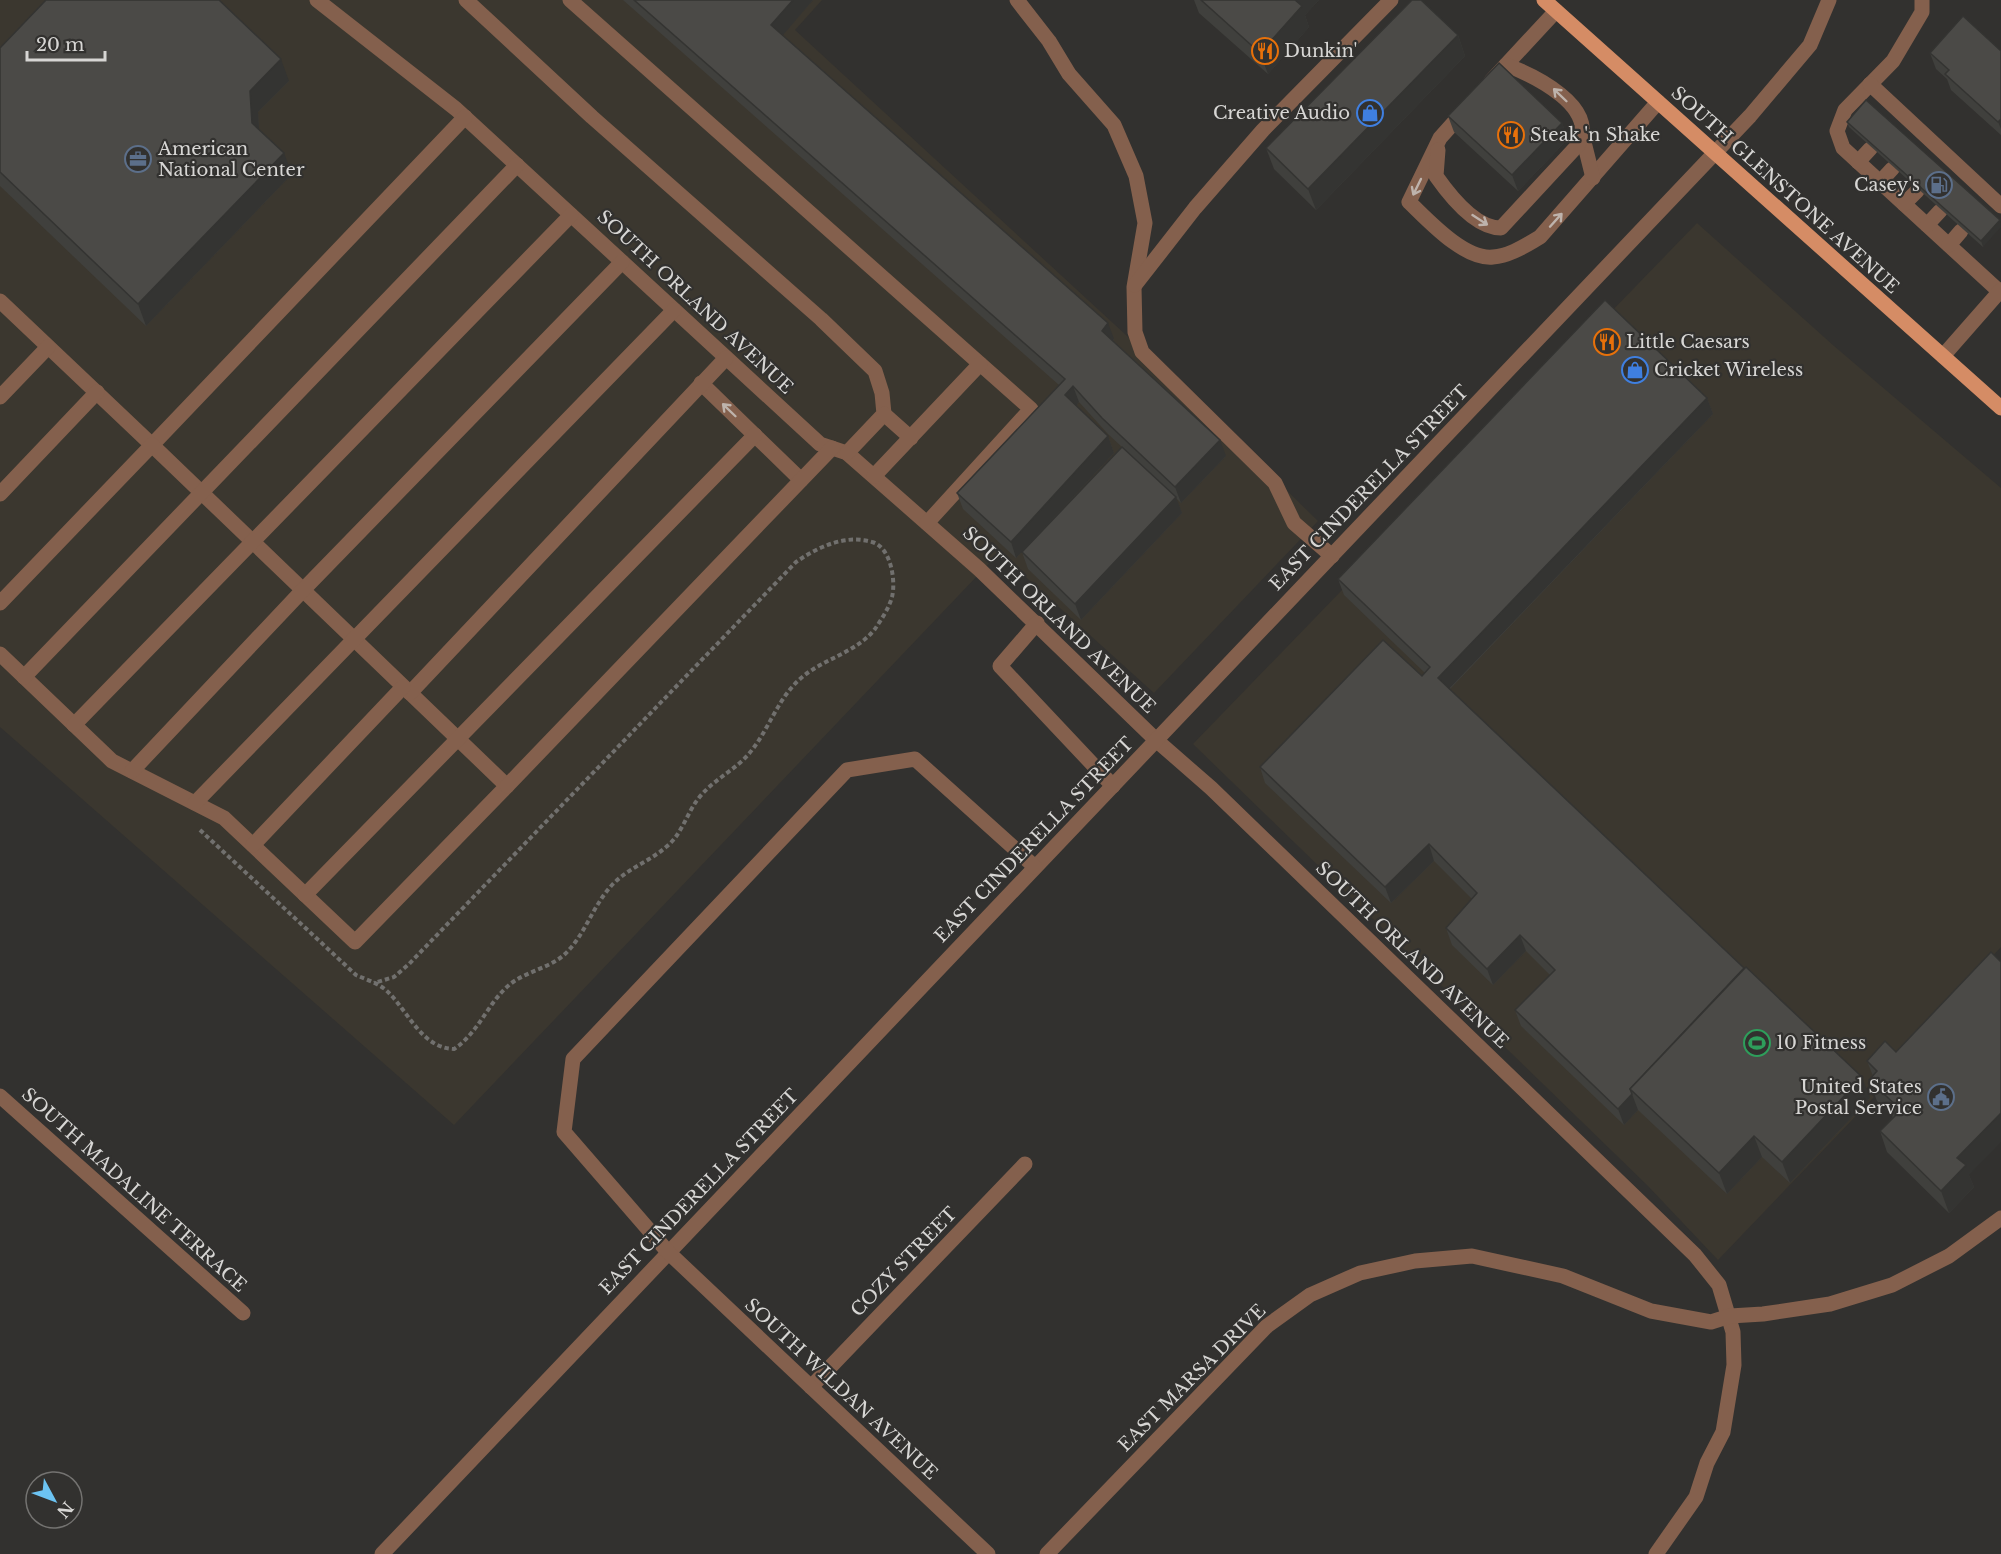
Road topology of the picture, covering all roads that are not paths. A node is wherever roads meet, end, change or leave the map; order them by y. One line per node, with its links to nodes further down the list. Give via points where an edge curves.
1 (317, 0): 14 (street, SOUTH ORLAND AVENUE)
2 (570, 0): 48 (street)
3 (1017, 0): 41 (street, via 1069,74 1114,125 1136,176 1144,224)
4 (1391, 0): 41 (street, via 1263,130 1195,208)
5 (1544, 0): 9 (main road, SOUTH GLENSTONE AVENUE)
6 (1829, 0): 21 (street, EAST CINDERELLA STREET, via 1810,45 1777,87)
7 (1922, 0): 11 (street, via 1922,12 1893,61)
8 (475, 3): 53 (street, via 600,124 875,371)
9 (1556, 11): 10 (street); 12 (main road, SOUTH GLENSTONE AVENUE)
10 (1506, 65): 17 (street); 18 (street, one-way to 10, via 1577,115 1559,93 1543,80)
11 (1870, 84): 13 (street); 23 (street, via 1845,110 1837,131 1843,148)
12 (1658, 102): 21 (main road, SOUTH GLENSTONE AVENUE); 27 (street)
13 (1901, 114): 15 (street); 16 (street)
14 (465, 117): 24 (street, SOUTH ORLAND AVENUE); 56 (street)
15 (1889, 128)
16 (1924, 135): 19 (street); 22 (street)
17 (1440, 138): 18 (street, one-way to 18, via 1436,176 1467,210 1486,224 1501,228); 27 (street, one-way to 27, via 1409,202 1446,236 1468,251 1491,258 1514,252 1540,237)
18 (1583, 138): 27 (street)
19 (1912, 148)
20 (1870, 149): 23 (street)
21 (1714, 153): 46 (main road, SOUTH GLENSTONE AVENUE); 65 (street, EAST CINDERELLA STREET)
22 (1948, 157): 26 (street); 28 (street)
23 (1858, 162): 29 (street)
24 (517, 165): 36 (street, SOUTH ORLAND AVENUE); 61 (street)
25 (1892, 169): 29 (street)
26 (1937, 169)
27 (1593, 178)
28 (1970, 178): 30 (street); 32 (street)
29 (1880, 182): 33 (street)
30 (1959, 190)
31 (1917, 191): 33 (street)
32 (1996, 201): 34 (street)
33 (1904, 204): 37 (street)
34 (1980, 210)
35 (1940, 211): 37 (street)
36 (571, 215): 40 (street, SOUTH ORLAND AVENUE); 64 (street)
37 (1927, 225): 39 (street)
38 (1961, 231): 39 (street)
39 (1948, 245): 42 (street)
40 (622, 262): 44 (street, SOUTH ORLAND AVENUE); 66 (street)
41 (1134, 287): 65 (street, via 1135,332 1142,352 1275,483 1294,523)
42 (2000, 291): 46 (street)
43 (0, 301): 45 (street)
44 (674, 310): 47 (street, SOUTH ORLAND AVENUE); 69 (street)
45 (48, 347): 50 (street); 51 (street)
46 (1942, 356): 52 (main road, SOUTH GLENSTONE AVENUE)
47 (726, 358): 49 (street); 57 (street, SOUTH ORLAND AVENUE, via 820,444)
48 (980, 364): 55 (street); 63 (street, via 1031,409)
49 (701, 383): 54 (street, one-way to 49); 72 (street)
50 (97, 392): 56 (street); 62 (street)
51 (0, 397)
52 (2001, 408)
53 (884, 414): 55 (street); 58 (street)
54 (755, 435): 60 (street); 74 (street)
55 (911, 438): 59 (street)
56 (152, 445): 61 (street); 67 (street)
57 (832, 448): 58 (street, SOUTH ORLAND AVENUE); 60 (street)
58 (847, 453): 59 (street, SOUTH ORLAND AVENUE)
59 (874, 476): 63 (street, SOUTH ORLAND AVENUE)
60 (801, 480): 77 (street)
61 (202, 493): 64 (street); 71 (street)
62 (0, 494)
63 (927, 523): 68 (street, SOUTH ORLAND AVENUE)
64 (254, 543): 66 (street); 73 (street)
65 (1332, 556): 75 (street, EAST CINDERELLA STREET)
66 (303, 590): 69 (street); 76 (street)
67 (0, 603)
68 (1037, 623): 75 (street, SOUTH ORLAND AVENUE); 78 (street, via 1000,666)
69 (354, 639): 72 (street); 79 (street)
70 (0, 654): 71 (street)
71 (24, 677): 73 (street)
72 (406, 690): 74 (street); 80 (street)
73 (74, 725): 76 (street, via 112,761)
74 (458, 739): 77 (street); 82 (street)
75 (1156, 740): 78 (street, EAST CINDERELLA STREET); 88 (street, SOUTH ORLAND AVENUE, via 1211,788 1695,1255 1719,1286)
76 (132, 771): 79 (street)
77 (507, 786): 82 (street, via 355,942)
78 (1113, 786): 81 (street, EAST CINDERELLA STREET)
79 (195, 803): 80 (street, via 224,818)
80 (253, 845): 82 (street)
81 (1035, 867): 86 (street, EAST CINDERELLA STREET); 86 (street, SOUTH WILDAN AVENUE, via 915,759 847,770 573,1059 564,1132)
82 (305, 895)
83 (0, 1096): 87 (street, SOUTH MADALINE TERRACE)
84 (1025, 1164): 89 (street, COZY STREET)
85 (2001, 1218): 88 (street, EAST MARSA DRIVE, via 1948,1256 1892,1285 1830,1304)
86 (668, 1252): 89 (street, SOUTH WILDAN AVENUE); 90 (street, EAST CINDERELLA STREET)
87 (243, 1313)
88 (1730, 1316): 92 (street, EAST MARSA DRIVE, via 1711,1322 1651,1311 1563,1276 1472,1256 1414,1261 1360,1273 1310,1295 1267,1326); 93 (street, SOUTH ORLAND AVENUE, via 1734,1365 1722,1432 1696,1497)
89 (811, 1387): 91 (street, SOUTH WILDAN AVENUE)
90 (382, 1554)
91 (988, 1554)
92 (1047, 1554)
93 (1656, 1554)

